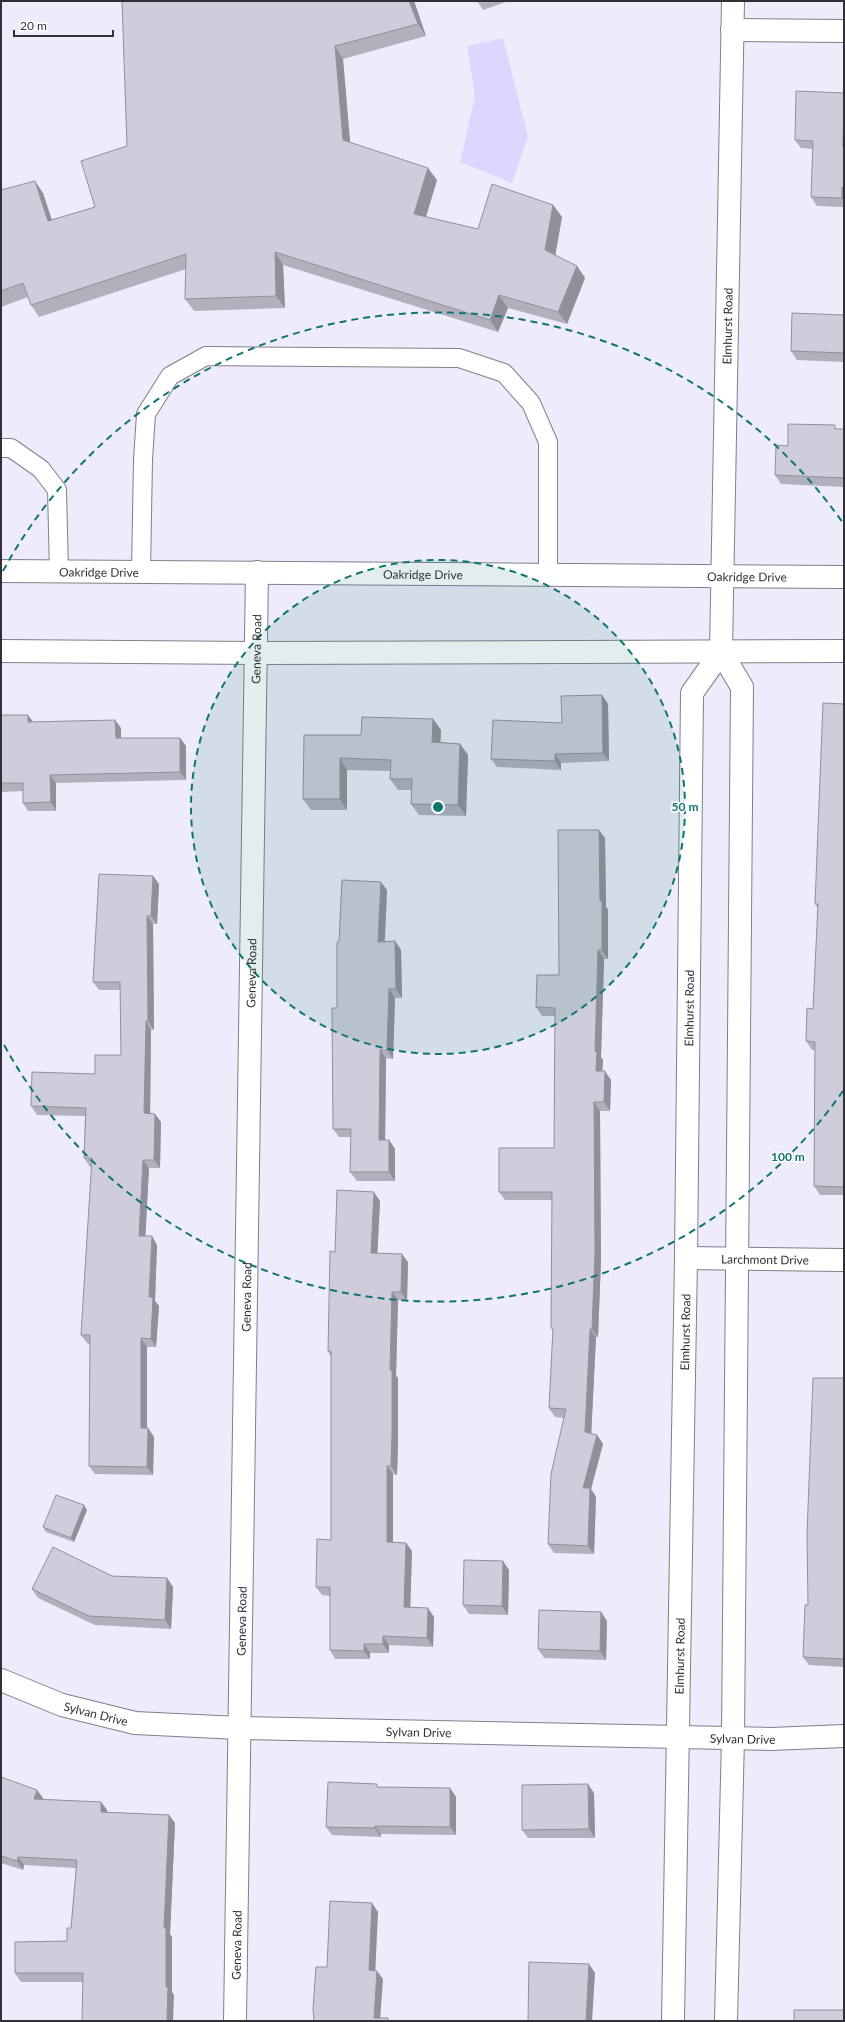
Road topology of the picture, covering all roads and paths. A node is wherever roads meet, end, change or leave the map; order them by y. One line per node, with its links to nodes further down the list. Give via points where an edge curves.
1 (733, 1): 2 (street, Elmhurst Road)
2 (732, 30): 3 (street); 10 (street, Elmhurst Road)
3 (844, 31)
4 (1, 448): 6 (lane, via 12,448 41,469 56,490)
5 (1, 571): 6 (street, Oakridge Drive)
6 (59, 572): 7 (street, Oakridge Drive)
7 (141, 572): 8 (street, Oakridge Drive); 9 (lane, via 146,414 170,376 206,356 222,356 459,358 504,373 531,403 548,442)
8 (257, 572): 9 (street, Oakridge Drive); 15 (street, Geneva Road)
9 (548, 575): 10 (street, Oakridge Drive)
10 (722, 576): 11 (street, Oakridge Drive); 14 (street, Elmhurst Road)
11 (844, 577)
12 (1, 651): 15 (street)
13 (844, 651): 14 (street)
14 (721, 652): 15 (street); 16 (street, Elmhurst Road, via 692,693); 17 (street, via 742,687)
15 (257, 653): 20 (street, Geneva Road)
16 (686, 1258): 17 (street, Larchmont Drive); 22 (street, Elmhurst Road)
17 (736, 1259): 18 (street, Larchmont Drive); 23 (street)
18 (844, 1260)
19 (1, 1680): 20 (street, Sylvan Drive, via 62,1705 128,1721)
20 (239, 1728): 22 (street, Sylvan Drive); 24 (street, Geneva Road)
21 (844, 1736): 23 (street, Sylvan Drive)
22 (676, 1737): 23 (street, Sylvan Drive); 25 (street, Elmhurst Road)
23 (733, 1738): 26 (street)
24 (235, 2021)
25 (673, 2021)
26 (726, 2021)

